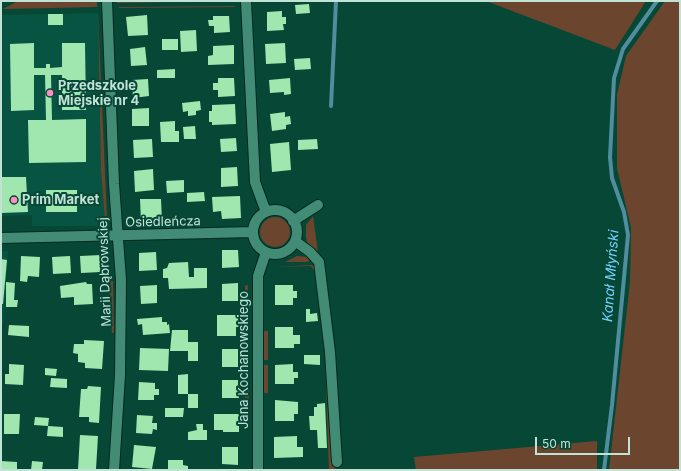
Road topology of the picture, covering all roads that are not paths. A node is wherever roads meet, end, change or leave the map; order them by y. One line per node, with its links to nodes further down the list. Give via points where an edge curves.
1 (107, 1): 7 (street, Marii Dąbrowskiej)
2 (246, 1): 4 (street, via 255,182)
3 (318, 205): 5 (street)
4 (266, 212): 5 (street, via 282,211); 6 (street, via 256,220)
5 (294, 221): 9 (street)
6 (253, 232): 7 (street, Osiedleńcza); 10 (street, via 257,244)
7 (118, 235): 8 (street, Osiedleńcza); 12 (street, Marii Dąbrowskiej, via 121,280 120,359)
8 (1, 238)
9 (295, 241): 10 (street, via 286,251 273,254); 11 (street, via 319,262 332,373)
10 (266, 252): 13 (street, Jana Kochanowskiego, via 258,276)
11 (337, 462)
12 (114, 470)
13 (258, 470)

